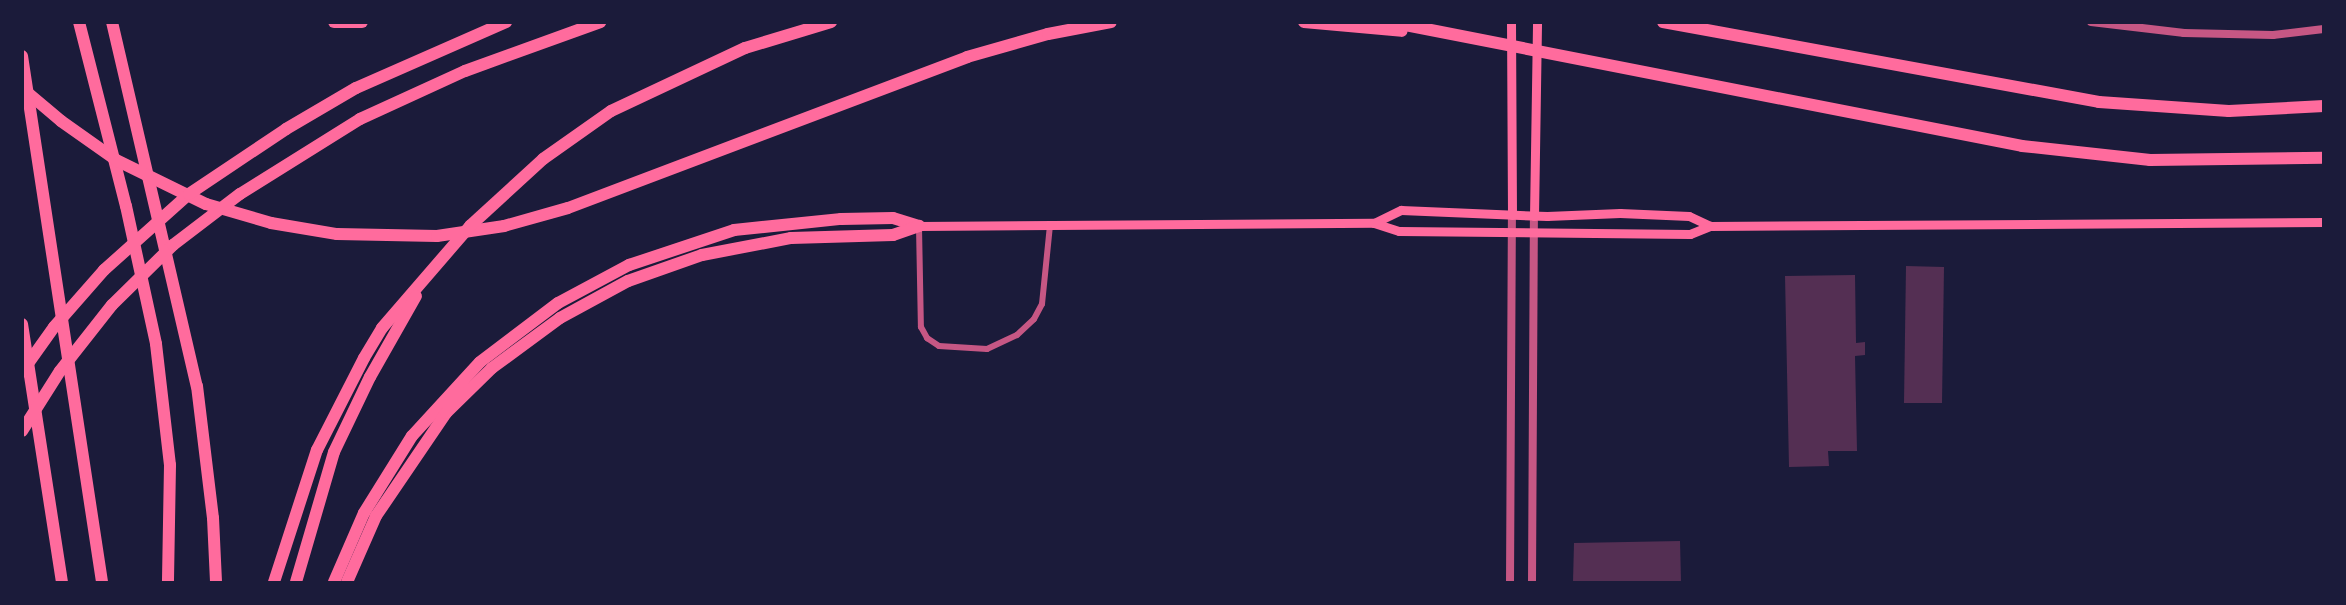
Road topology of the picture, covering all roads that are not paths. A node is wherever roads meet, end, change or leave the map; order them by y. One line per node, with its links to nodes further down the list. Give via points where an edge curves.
1 (79, 22): 36 (highway, via 129,217 156,345 170,465)
2 (112, 22): 37 (highway, via 197,386 211,495)
3 (334, 22): 4 (highway)
4 (362, 22)
5 (506, 22): 32 (highway, via 356,88 220,173 159,218 104,270 54,327)
6 (600, 22): 33 (highway, via 465,71 360,119 240,194 172,246 112,305 60,371)
7 (831, 22): 30 (highway, via 734,52 611,111 543,159 496,200)
8 (1111, 22): 18 (highway, via 1048,34 967,57 568,208 504,226 426,236 337,234 271,223 206,204 135,171 88,141)
9 (1304, 22): 16 (highway)
10 (1390, 22): 16 (highway)
11 (1511, 22): 21 (main road)
12 (1537, 22): 22 (main road)
13 (1663, 22): 19 (highway, via 2099,102 2229,111)
14 (2091, 22): 15 (street, via 2184,33 2272,35)
15 (2324, 29)
16 (1452, 36): 20 (highway, via 2065,152 2208,162)
17 (22, 56): 35 (highway)
18 (22, 88)
19 (2324, 106)
20 (2324, 158)
21 (1512, 215): 22 (main road); 24 (main road, via 1401,210); 28 (street)
22 (1534, 216): 27 (main road, via 1678,216); 29 (street)
23 (2324, 222): 27 (main road)
24 (1374, 223): 25 (main road); 28 (main road, via 1399,231)
25 (1050, 225): 26 (main road); 26 (street, via 1042,304 1017,334 987,349 939,346 927,338 921,327)
26 (919, 226): 40 (highway, via 893,218 841,219 735,230 629,265 558,303 480,362 412,436 363,513); 41 (highway, via 893,235 791,238 702,255 628,281 560,318 492,368 440,420 376,516)
27 (1710, 226): 29 (main road, via 1690,234)
28 (1512, 232): 29 (main road); 42 (street)
29 (1533, 232): 43 (street)
30 (424, 282): 38 (highway, via 382,328 347,389 317,450); 39 (highway, via 370,377 334,452)
31 (22, 324): 34 (highway)
32 (22, 372)
33 (22, 431)
34 (62, 582)
35 (102, 582)
36 (168, 582)
37 (216, 582)
38 (274, 582)
39 (296, 582)
40 (334, 582)
41 (347, 582)
42 (1510, 582)
43 (1532, 582)

